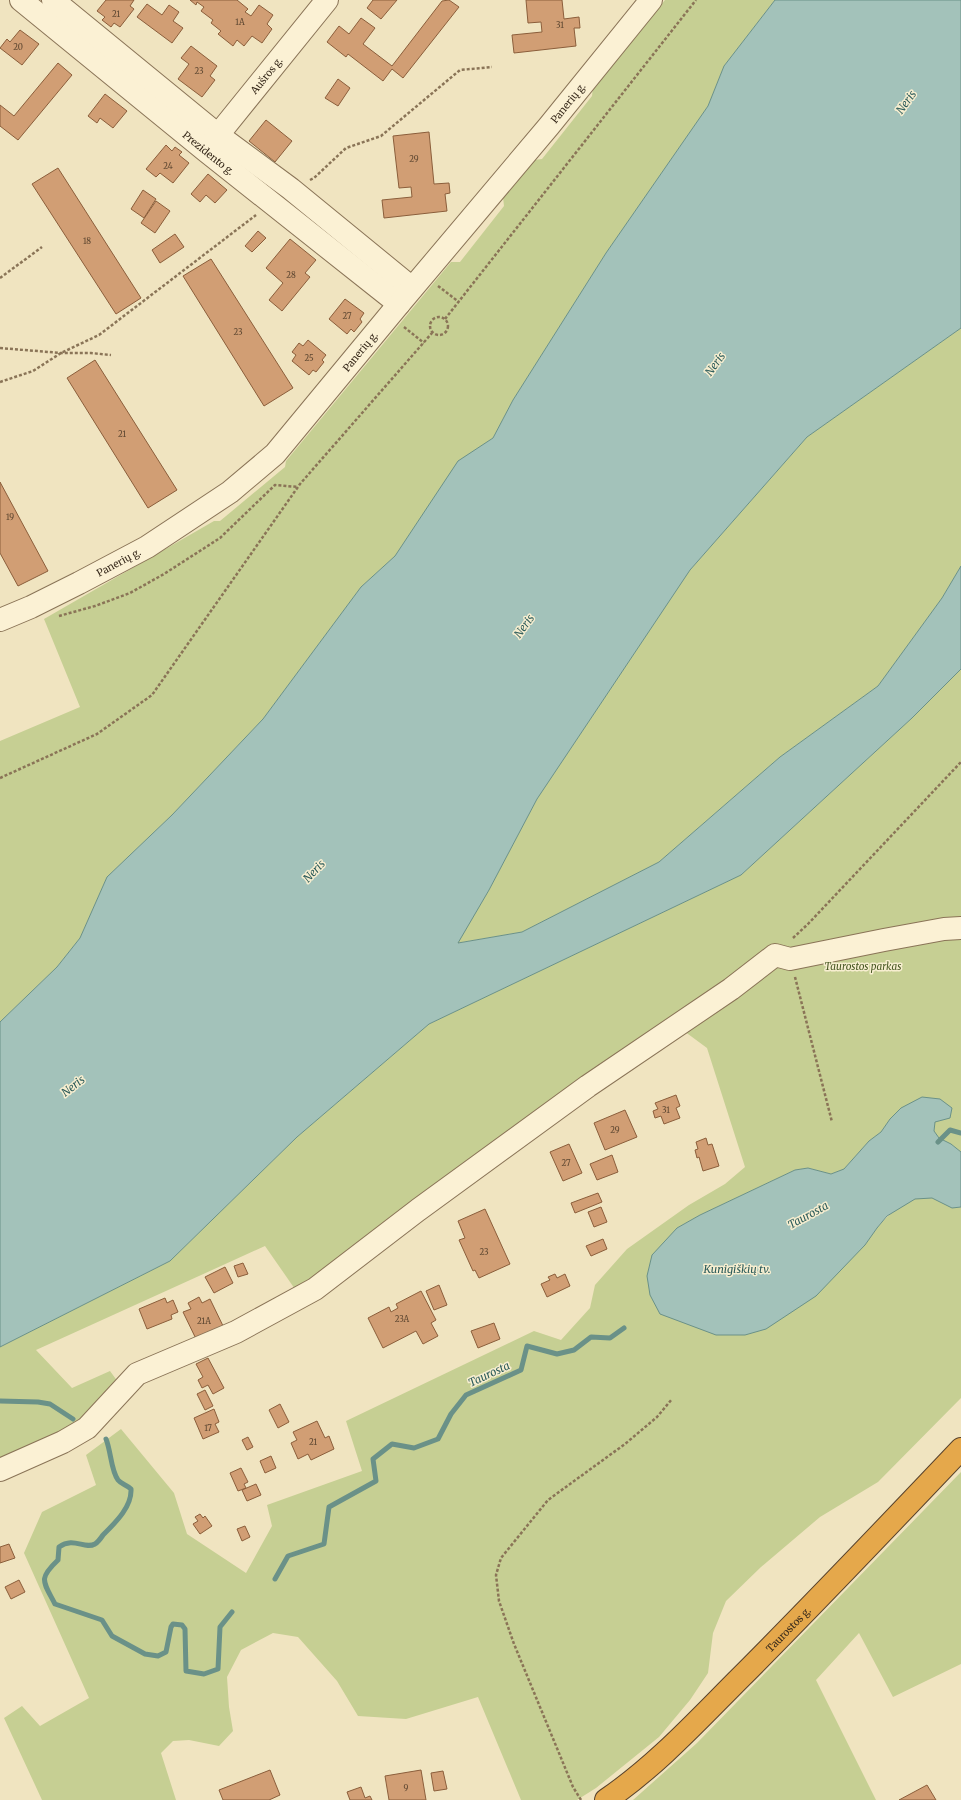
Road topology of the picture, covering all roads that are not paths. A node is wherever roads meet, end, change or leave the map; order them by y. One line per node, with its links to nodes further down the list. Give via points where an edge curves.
1 (21, 0): 5 (street, Prezidento g.)
2 (53, 0): 5 (street, Prezidento g.)
3 (327, 0): 5 (street, Aušros g.)
4 (651, 0): 6 (street, Panerių g.)
5 (212, 143): 6 (street, Prezidento g., via 272,203); 6 (street, Prezidento g., via 290,189)
6 (406, 296): 7 (street, Panerių g., via 275,454 230,492 147,547)
7 (0, 620)
8 (961, 928): 10 (street, via 782,957 731,988 588,1086 315,1289 236,1332 137,1374 87,1428 63,1442)
9 (961, 1449): 11 (highway, Taurostos g., via 782,1636 676,1742)
10 (0, 1470)
11 (606, 1800)

